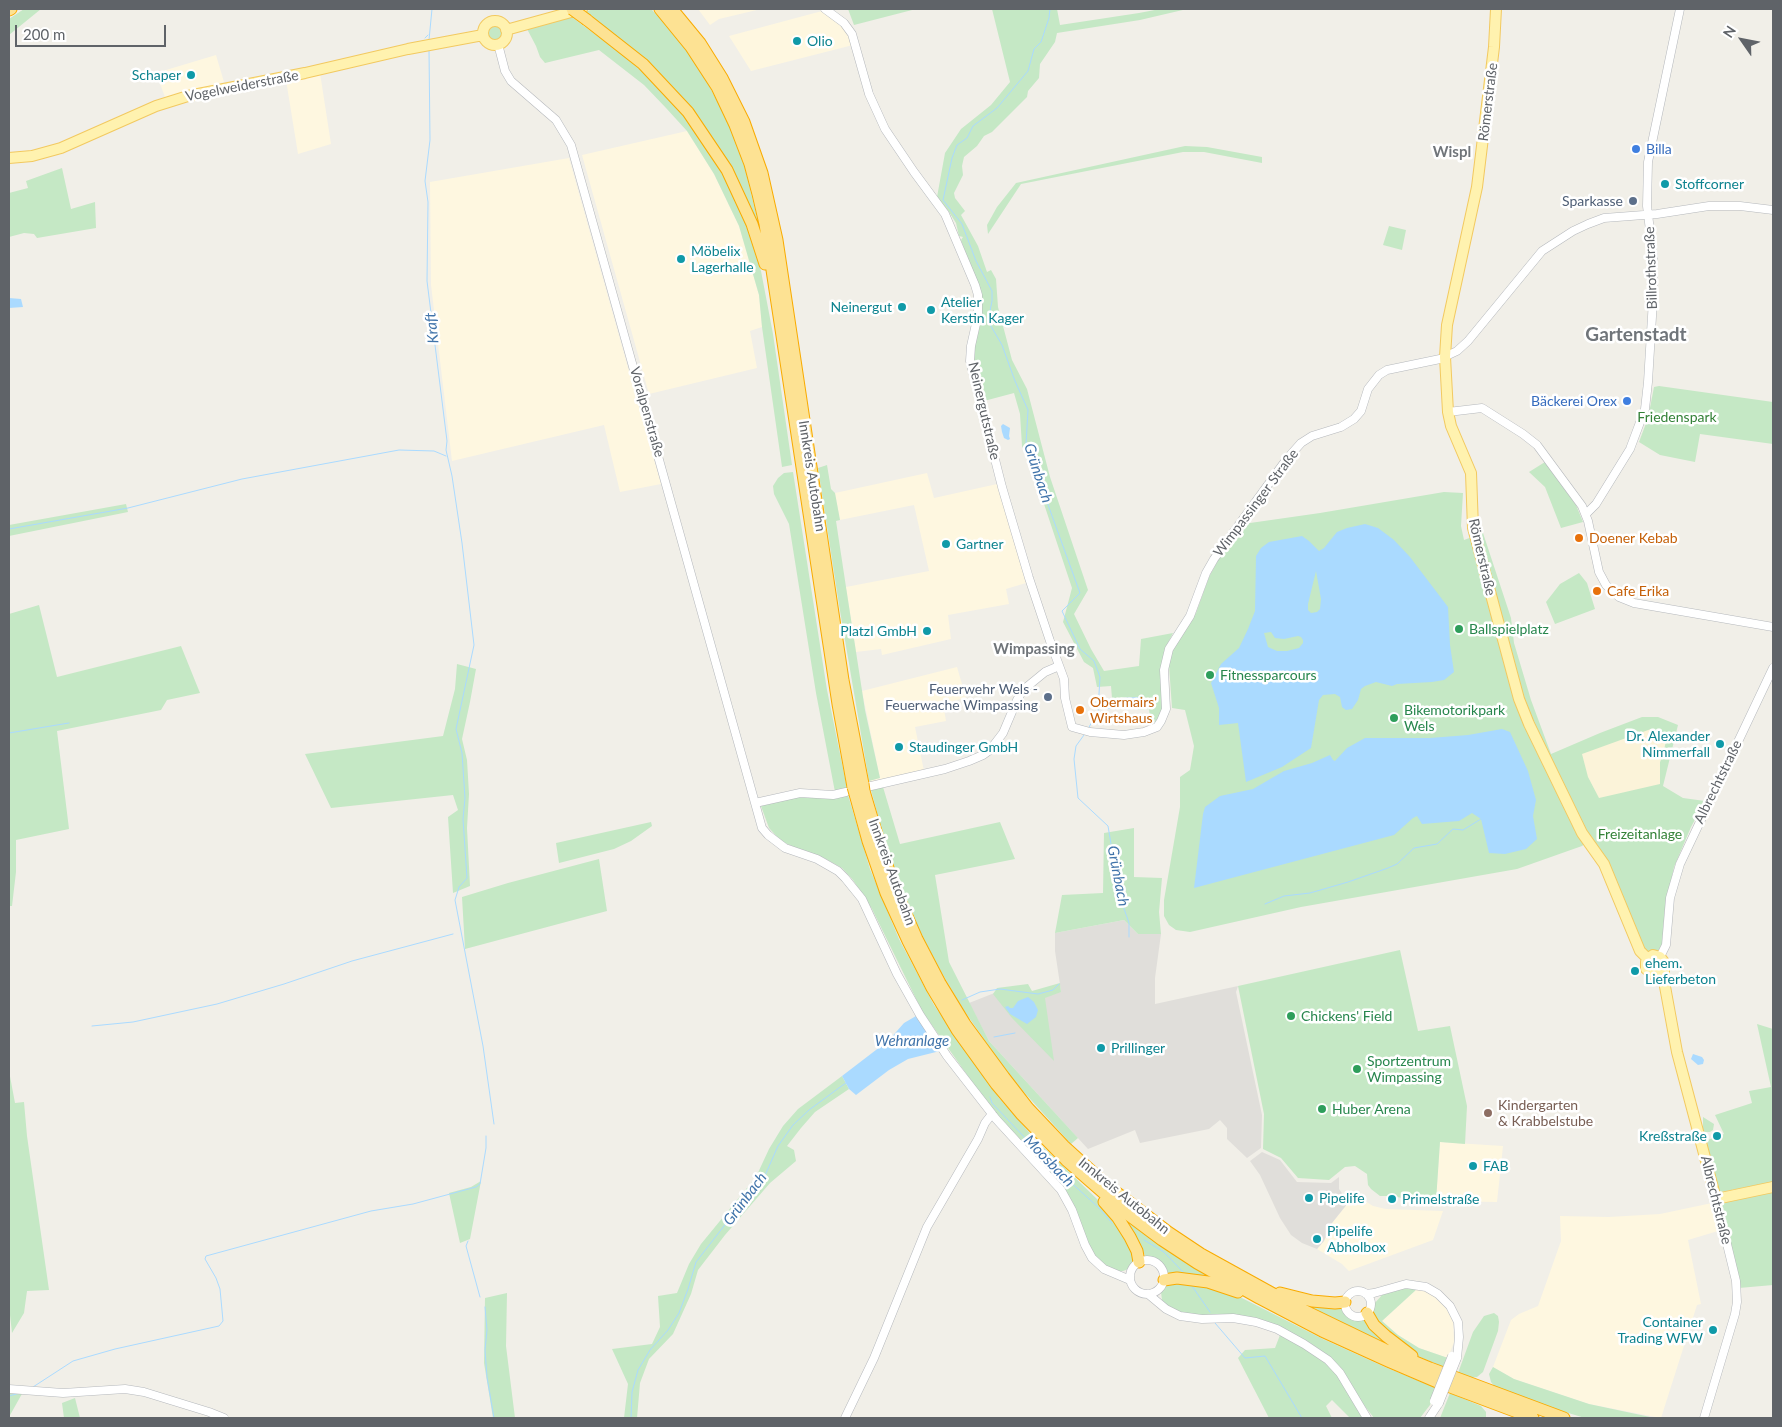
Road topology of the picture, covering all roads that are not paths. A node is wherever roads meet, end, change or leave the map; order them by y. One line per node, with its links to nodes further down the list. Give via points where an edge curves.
1 (572, 9): 14 (highway, bridge, via 649,70 688,112 727,170)
2 (582, 9): 8 (main road)
3 (660, 9): 14 (highway, Innkreis Autobahn, via 705,67 735,125 758,194)
4 (672, 9): 17 (highway, Innkreis Autobahn, via 700,43 722,78 744,122 762,173 776,240)
5 (825, 9): 20 (street, Neinergutstraße, via 844,23 852,34 870,94 885,129 945,214 975,285 978,315 970,361 1028,578)
6 (1496, 9): 15 (main road, Römerstraße, via 1478,187 1448,318)
7 (1680, 9): 13 (street, Billrothstraße, via 1650,150)
8 (506, 30): 9 (main road, via 499,21 491,21 485,25); 10 (main road, via 506,37)
9 (483, 35): 10 (main road, via 490,44); 11 (main road, Vogelweiderstraße, via 188,96 156,106 61,148)
10 (498, 44): 24 (street, Voralpenstraße, via 511,81 556,120 571,145)
11 (9, 158)
12 (1773, 210): 13 (street, Wimpassinger Straße, via 1722,206)
13 (1648, 215): 15 (street, Wimpassinger Straße, via 1604,218 1573,231 1542,251 1468,341); 18 (street, Billrothstraße, via 1653,255 1653,300 1645,409 1630,449 1596,504)
14 (775, 292): 17 (highway, Innkreis Autobahn)
15 (1445, 357): 16 (main road, Römerstraße); 22 (street, Wimpassinger Straße, via 1379,374 1368,389 1361,411 1349,424 1312,436 1286,460 1219,552 1206,573 1194,608 1173,642 1164,670 1166,709 1161,722 1151,730 1124,735)
16 (1448, 412): 18 (street, via 1482,408 1523,434 1541,450); 26 (main road, Römerstraße, via 1470,473 1473,528 1519,699 1582,833 1604,864 1640,951)
17 (806, 466): 23 (highway, Innkreis Autobahn, via 838,704)
18 (1586, 514): 19 (street, via 1599,572 1606,585 1619,597 1628,602)
19 (1772, 628)
20 (1059, 666): 22 (street, Neinergutstraße); 23 (street, via 1045,672 1023,690 1003,734 983,755 945,769)
21 (1773, 668): 25 (street, Albrechtstraße, via 1680,864 1670,898 1666,945)
22 (1072, 727)
23 (859, 789): 24 (street, via 834,795 800,793); 29 (highway, Innkreis Autobahn, via 868,841 886,893 932,988 996,1084 1046,1140); 37 (highway, Innkreis Autobahn, via 895,889 940,983 965,1024 1028,1108 1108,1186 1168,1232)
24 (755, 803): 28 (street, Voralpenstraße, via 762,828 768,836 785,848 838,872 862,899 883,947 920,1015)
25 (1660, 957): 26 (main road, via 1654,955); 27 (main road, Albrechtstraße, via 1664,962)
26 (1648, 959): 27 (main road, Albrechtstraße, via 1646,969)
27 (1661, 975): 31 (main road, Albrechtstraße)
28 (992, 1114): 33 (street, Voralpenstraße, via 1061,1190 1092,1258 1104,1270); 47 (street, via 927,1227 874,1358)
29 (1090, 1182): 32 (highway, via 1124,1226 1137,1251); 37 (highway, Innkreis Autobahn, via 1162,1240 1197,1263)
30 (1773, 1187): 31 (main road)
31 (1716, 1199): 51 (street, Albrechtstraße, via 1736,1281 1737,1302)
32 (1135, 1266): 33 (street); 34 (street); 35 (street, via 1147,1260 1156,1263 1163,1270)
33 (1119, 1274): 34 (street, Voralpenstraße)
34 (1130, 1280): 38 (street, via 1136,1290)
35 (1164, 1280): 36 (street); 37 (highway, via 1176,1278 1208,1282)
36 (1158, 1290): 38 (street); 41 (street)
37 (1258, 1293): 40 (highway); 43 (highway, Innkreis Autobahn); 49 (highway, Innkreis Autobahn, via 1314,1327 1388,1361)
38 (1148, 1294): 41 (street)
39 (1368, 1297): 40 (street, via 1362,1292 1354,1292); 42 (street, via 1370,1310); 45 (street, bridge, via 1399,1285 1413,1284 1438,1294 1456,1316 1458,1346)
40 (1345, 1302): 42 (street, via 1345,1309 1351,1316)
41 (1160, 1304): 48 (street, via 1180,1316 1256,1322 1304,1344 1328,1360 1340,1373)
42 (1367, 1314): 43 (highway, via 1386,1336)
43 (1430, 1368): 50 (highway, Innkreis Autobahn)
44 (9, 1389): 46 (street, via 63,1394 125,1389)
45 (1430, 1416)
46 (224, 1418)
47 (845, 1418)
48 (1367, 1418)
49 (1533, 1418)
50 (1564, 1418)
51 (1704, 1418)

